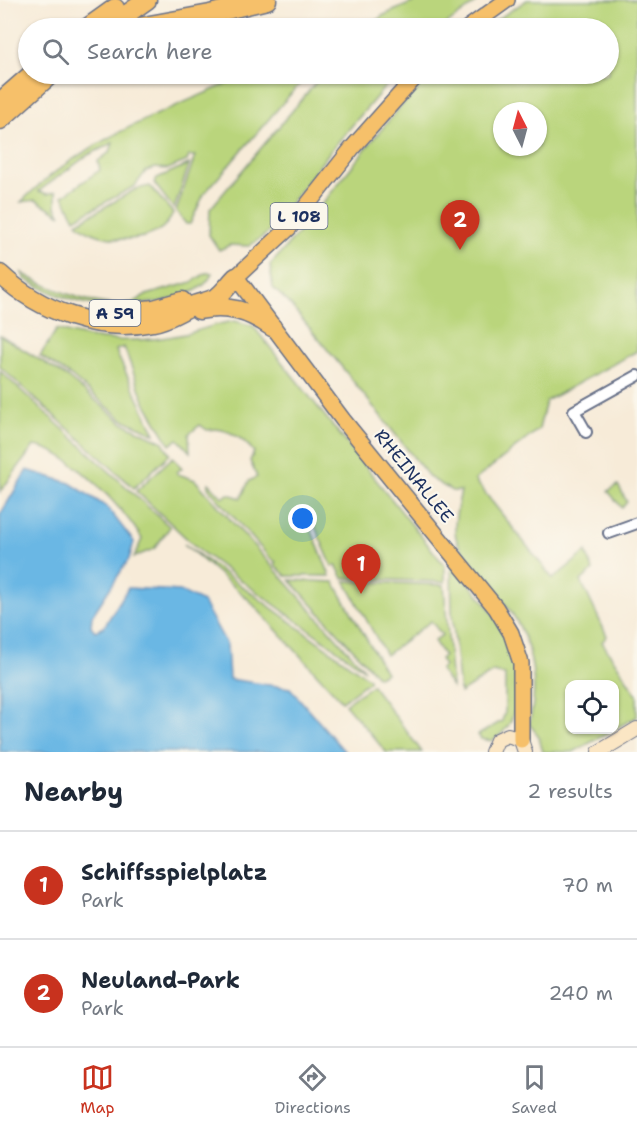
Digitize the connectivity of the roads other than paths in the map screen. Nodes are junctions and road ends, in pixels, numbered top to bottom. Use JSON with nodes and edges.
{"nodes":[{"id":1,"x":126,"y":0,"type":"edge"},
{"id":2,"x":147,"y":0,"type":"edge"},
{"id":3,"x":267,"y":0,"type":"edge"},
{"id":4,"x":507,"y":0,"type":"edge"},
{"id":5,"x":101,"y":18,"type":"edge"},
{"id":6,"x":121,"y":18,"type":"edge"},
{"id":7,"x":188,"y":18,"type":"edge"},
{"id":8,"x":482,"y":18,"type":"edge"},
{"id":9,"x":30,"y":84,"type":"edge"},
{"id":10,"x":36,"y":84,"type":"edge"},
{"id":11,"x":408,"y":84,"type":"edge"},
{"id":12,"x":0,"y":102,"type":"edge"},
{"id":13,"x":0,"y":120,"type":"edge"},
{"id":14,"x":0,"y":267,"type":"edge"},
{"id":15,"x":0,"y":277,"type":"edge"},
{"id":16,"x":236,"y":277,"type":"junction"},
{"id":17,"x":174,"y":315,"type":"junction"},
{"id":18,"x":272,"y":327,"type":"junction"},
{"id":19,"x":637,"y":376,"type":"edge"},
{"id":20,"x":586,"y":432,"type":"dead end"},
{"id":21,"x":637,"y":523,"type":"edge"},
{"id":22,"x":609,"y":533,"type":"dead end"},
{"id":23,"x":637,"y":729,"type":"edge"},
{"id":24,"x":518,"y":742,"type":"edge"},
{"id":25,"x":492,"y":752,"type":"edge"},
{"id":26,"x":599,"y":752,"type":"edge"}],
"edges":[{"from":1,"to":5,"type":"highway"},
{"from":2,"to":6,"type":"highway"},
{"from":3,"to":7,"type":"highway"},
{"from":4,"to":8,"type":"main road"},
{"from":9,"to":12,"type":"highway"},
{"from":10,"to":13,"type":"highway"},
{"from":11,"to":16,"type":"main road","number":"L 108"},
{"from":14,"to":16,"type":"highway","number":"A 59"},
{"from":15,"to":17,"type":"highway","number":"A 59"},
{"from":16,"to":17,"type":"highway"},
{"from":16,"to":18,"type":"main road","name":"RHEINALLEE"},
{"from":17,"to":18,"type":"highway"},
{"from":18,"to":24,"type":"main road","name":"RHEINALLEE"},
{"from":19,"to":20,"type":"street"},
{"from":21,"to":22,"type":"street"},
{"from":23,"to":26,"type":"main road"},
{"from":24,"to":25,"type":"main road","name":"RHEINALLEE"}]}
